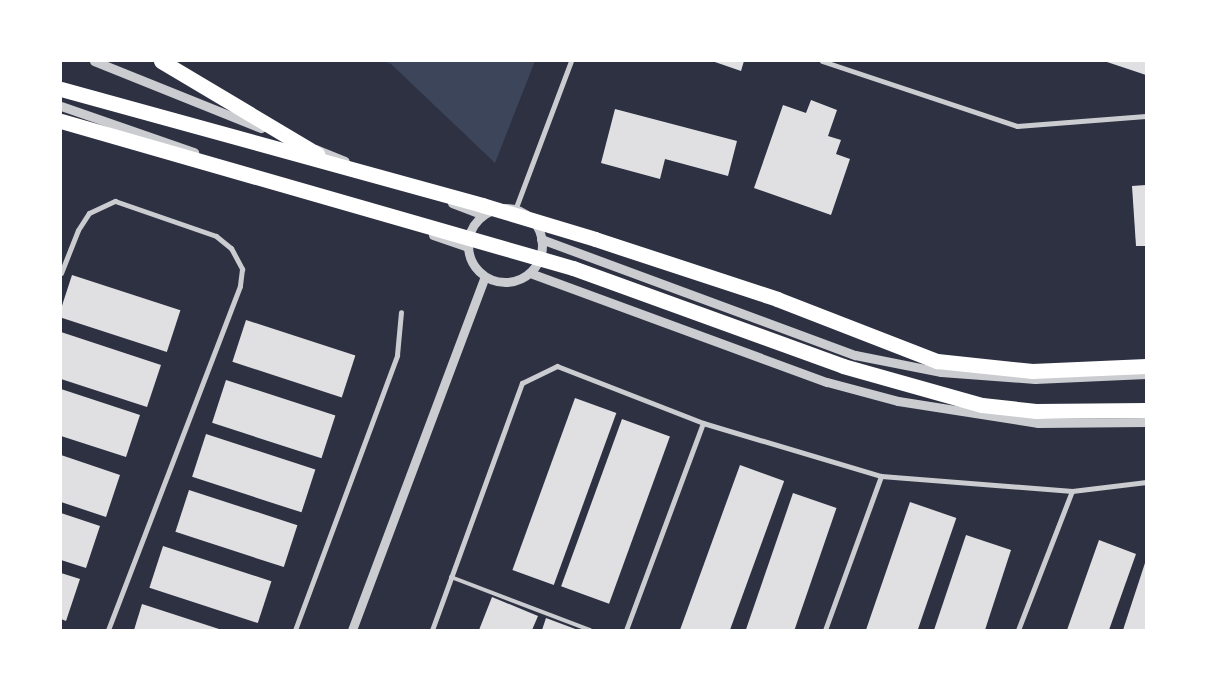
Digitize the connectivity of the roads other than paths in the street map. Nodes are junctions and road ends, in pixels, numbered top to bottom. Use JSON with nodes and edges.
{"nodes":[{"id":1,"x":94,"y":61,"type":"edge"},
{"id":2,"x":161,"y":61,"type":"edge"},
{"id":3,"x":571,"y":61,"type":"edge"},
{"id":4,"x":822,"y":61,"type":"edge"},
{"id":5,"x":61,"y":89,"type":"edge"},
{"id":6,"x":61,"y":106,"type":"edge"},
{"id":7,"x":1146,"y":116,"type":"edge"},
{"id":8,"x":61,"y":121,"type":"edge"},
{"id":9,"x":331,"y":162,"type":"junction"},
{"id":10,"x":515,"y":210,"type":"junction"},
{"id":11,"x":483,"y":216,"type":"junction"},
{"id":12,"x":541,"y":239,"type":"junction"},
{"id":13,"x":468,"y":247,"type":"junction"},
{"id":14,"x":530,"y":272,"type":"junction"},
{"id":15,"x":61,"y":273,"type":"edge"},
{"id":16,"x":485,"y":277,"type":"junction"},
{"id":17,"x":401,"y":312,"type":"dead end"},
{"id":18,"x":1146,"y":366,"type":"edge"},
{"id":19,"x":1146,"y":374,"type":"edge"},
{"id":20,"x":1146,"y":410,"type":"edge"},
{"id":21,"x":1146,"y":422,"type":"edge"},
{"id":22,"x":703,"y":423,"type":"junction"},
{"id":23,"x":881,"y":476,"type":"junction"},
{"id":24,"x":1146,"y":482,"type":"edge"},
{"id":25,"x":1072,"y":491,"type":"junction"},
{"id":26,"x":452,"y":576,"type":"junction"},
{"id":27,"x":108,"y":630,"type":"edge"},
{"id":28,"x":295,"y":630,"type":"edge"},
{"id":29,"x":352,"y":630,"type":"edge"},
{"id":30,"x":432,"y":630,"type":"edge"},
{"id":31,"x":590,"y":630,"type":"edge"},
{"id":32,"x":626,"y":630,"type":"edge"},
{"id":33,"x":825,"y":630,"type":"edge"},
{"id":34,"x":1018,"y":630,"type":"edge"}],
"edges":[{"from":1,"to":11,"type":"street"},
{"from":2,"to":9,"type":"highway"},
{"from":3,"to":10,"type":"street"},
{"from":4,"to":7,"type":"street"},
{"from":5,"to":9,"type":"highway"},
{"from":6,"to":13,"type":"street"},
{"from":8,"to":20,"type":"highway"},
{"from":9,"to":18,"type":"highway"},
{"from":10,"to":11,"type":"street"},
{"from":10,"to":12,"type":"street"},
{"from":11,"to":13,"type":"street"},
{"from":12,"to":14,"type":"street"},
{"from":12,"to":19,"type":"street"},
{"from":13,"to":16,"type":"street"},
{"from":14,"to":16,"type":"street"},
{"from":14,"to":21,"type":"street"},
{"from":15,"to":27,"type":"street"},
{"from":16,"to":29,"type":"street"},
{"from":17,"to":28,"type":"street"},
{"from":22,"to":23,"type":"street"},
{"from":22,"to":26,"type":"street"},
{"from":22,"to":32,"type":"street"},
{"from":23,"to":25,"type":"street"},
{"from":23,"to":33,"type":"street"},
{"from":24,"to":25,"type":"street"},
{"from":25,"to":34,"type":"street"},
{"from":26,"to":30,"type":"street"},
{"from":26,"to":31,"type":"lane"}]}
